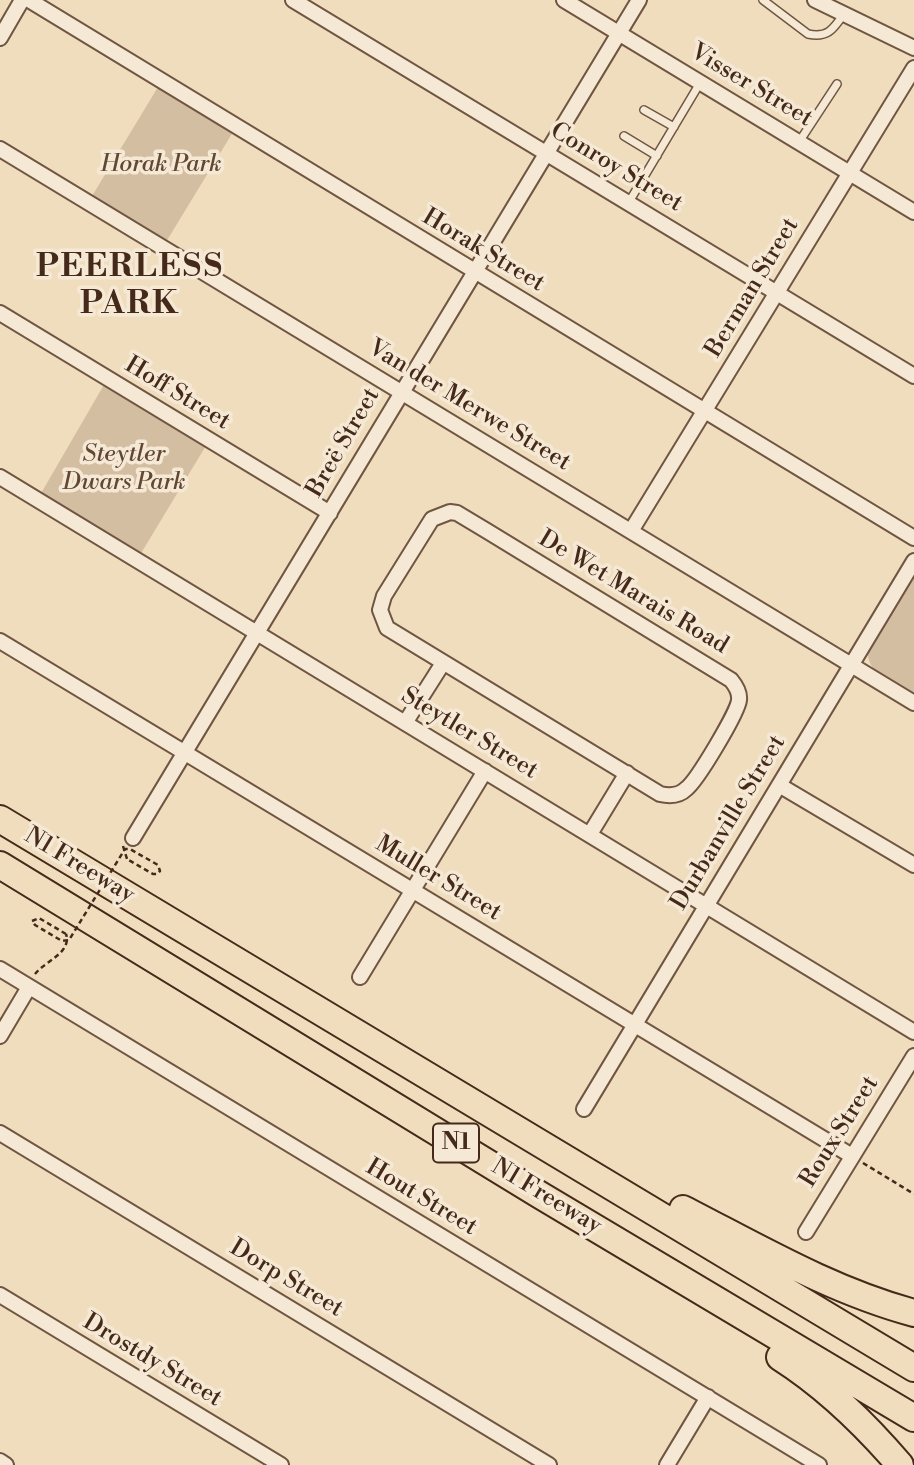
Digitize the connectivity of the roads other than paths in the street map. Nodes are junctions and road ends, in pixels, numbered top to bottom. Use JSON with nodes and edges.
{"nodes":[{"id":1,"x":22,"y":0,"type":"edge"},
{"id":2,"x":29,"y":0,"type":"edge"},
{"id":3,"x":293,"y":0,"type":"edge"},
{"id":4,"x":564,"y":0,"type":"edge"},
{"id":5,"x":639,"y":0,"type":"edge"},
{"id":6,"x":763,"y":0,"type":"edge"},
{"id":7,"x":816,"y":0,"type":"edge"},
{"id":8,"x":844,"y":14,"type":"junction"},
{"id":9,"x":620,"y":34,"type":"junction"},
{"id":10,"x":0,"y":38,"type":"edge"},
{"id":11,"x":914,"y":48,"type":"edge"},
{"id":12,"x":914,"y":68,"type":"edge"},
{"id":13,"x":701,"y":82,"type":"junction"},
{"id":14,"x":837,"y":84,"type":"dead end"},
{"id":15,"x":644,"y":110,"type":"dead end"},
{"id":16,"x":674,"y":127,"type":"junction"},
{"id":17,"x":624,"y":136,"type":"dead end"},
{"id":18,"x":799,"y":142,"type":"junction"},
{"id":19,"x":0,"y":149,"type":"edge"},
{"id":20,"x":547,"y":153,"type":"junction"},
{"id":21,"x":657,"y":156,"type":"junction"},
{"id":22,"x":849,"y":172,"type":"junction"},
{"id":23,"x":629,"y":202,"type":"junction"},
{"id":24,"x":914,"y":212,"type":"edge"},
{"id":25,"x":474,"y":272,"type":"junction"},
{"id":26,"x":777,"y":293,"type":"junction"},
{"id":27,"x":0,"y":313,"type":"edge"},
{"id":28,"x":914,"y":376,"type":"edge"},
{"id":29,"x":401,"y":391,"type":"junction"},
{"id":30,"x":705,"y":412,"type":"junction"},
{"id":31,"x":0,"y":477,"type":"edge"},
{"id":32,"x":330,"y":513,"type":"junction"},
{"id":33,"x":631,"y":531,"type":"junction"},
{"id":34,"x":914,"y":538,"type":"edge"},
{"id":35,"x":914,"y":561,"type":"edge"},
{"id":36,"x":257,"y":633,"type":"junction"},
{"id":37,"x":0,"y":641,"type":"edge"},
{"id":38,"x":443,"y":663,"type":"junction"},
{"id":39,"x":849,"y":666,"type":"junction"},
{"id":40,"x":914,"y":703,"type":"edge"},
{"id":41,"x":405,"y":723,"type":"junction"},
{"id":42,"x":184,"y":752,"type":"junction"},
{"id":43,"x":485,"y":771,"type":"junction"},
{"id":44,"x":627,"y":773,"type":"junction"},
{"id":45,"x":779,"y":785,"type":"junction"},
{"id":46,"x":0,"y":819,"type":"edge"},
{"id":47,"x":590,"y":834,"type":"junction"},
{"id":48,"x":133,"y":838,"type":"dead end"},
{"id":49,"x":0,"y":865,"type":"edge"},
{"id":50,"x":914,"y":865,"type":"edge"},
{"id":51,"x":414,"y":890,"type":"junction"},
{"id":52,"x":705,"y":905,"type":"junction"},
{"id":53,"x":0,"y":969,"type":"edge"},
{"id":54,"x":360,"y":977,"type":"dead end"},
{"id":55,"x":29,"y":987,"type":"junction"},
{"id":56,"x":635,"y":1025,"type":"junction"},
{"id":57,"x":914,"y":1032,"type":"edge"},
{"id":58,"x":0,"y":1036,"type":"edge"},
{"id":59,"x":914,"y":1056,"type":"edge"},
{"id":60,"x":584,"y":1109,"type":"dead end"},
{"id":61,"x":0,"y":1133,"type":"edge"},
{"id":62,"x":537,"y":1139,"type":"junction"},
{"id":63,"x":852,"y":1156,"type":"junction"},
{"id":64,"x":540,"y":1195,"type":"junction"},
{"id":65,"x":806,"y":1232,"type":"dead end"},
{"id":66,"x":0,"y":1295,"type":"edge"},
{"id":67,"x":914,"y":1313,"type":"edge"},
{"id":68,"x":914,"y":1368,"type":"edge"},
{"id":69,"x":708,"y":1397,"type":"junction"},
{"id":70,"x":914,"y":1418,"type":"edge"},
{"id":71,"x":0,"y":1461,"type":"edge"},
{"id":72,"x":6,"y":1465,"type":"edge"},
{"id":73,"x":281,"y":1465,"type":"edge"},
{"id":74,"x":549,"y":1465,"type":"edge"},
{"id":75,"x":667,"y":1465,"type":"edge"},
{"id":76,"x":819,"y":1465,"type":"edge"},
{"id":77,"x":900,"y":1465,"type":"edge"}],
"edges":[{"from":1,"to":10,"type":"street"},
{"from":2,"to":25,"type":"street","name":"Horak Street"},
{"from":3,"to":20,"type":"street","name":"Conroy Street"},
{"from":4,"to":9,"type":"street","name":"Visser Street"},
{"from":5,"to":9,"type":"street","name":"Breë Street"},
{"from":6,"to":8,"type":"lane"},
{"from":7,"to":8,"type":"street"},
{"from":8,"to":11,"type":"street"},
{"from":9,"to":13,"type":"street","name":"Visser Street"},
{"from":9,"to":20,"type":"street","name":"Breë Street"},
{"from":12,"to":22,"type":"street","name":"Berman Street"},
{"from":13,"to":16,"type":"lane"},
{"from":13,"to":18,"type":"street","name":"Visser Street"},
{"from":14,"to":18,"type":"lane"},
{"from":15,"to":16,"type":"lane"},
{"from":16,"to":21,"type":"lane"},
{"from":17,"to":21,"type":"lane"},
{"from":18,"to":22,"type":"street","name":"Visser Street"},
{"from":19,"to":29,"type":"street","name":"Van der Merwe Street"},
{"from":20,"to":23,"type":"street","name":"Conroy Street"},
{"from":20,"to":25,"type":"street","name":"Breë Street"},
{"from":21,"to":23,"type":"lane"},
{"from":22,"to":24,"type":"street","name":"Visser Street"},
{"from":22,"to":26,"type":"street","name":"Berman Street"},
{"from":23,"to":26,"type":"street","name":"Conroy Street"},
{"from":25,"to":29,"type":"street","name":"Breë Street"},
{"from":25,"to":30,"type":"street","name":"Horak Street"},
{"from":26,"to":28,"type":"street","name":"Conroy Street"},
{"from":26,"to":30,"type":"street","name":"Berman Street"},
{"from":27,"to":32,"type":"street","name":"Hoff Street"},
{"from":29,"to":32,"type":"street","name":"Breë Street"},
{"from":29,"to":33,"type":"street","name":"Van der Merwe Street"},
{"from":30,"to":33,"type":"street","name":"Berman Street"},
{"from":30,"to":34,"type":"street","name":"Horak Street"},
{"from":31,"to":36,"type":"street","name":"Steytler Street"},
{"from":32,"to":36,"type":"street","name":"Breë Street"},
{"from":33,"to":39,"type":"street","name":"Van der Merwe Street"},
{"from":35,"to":39,"type":"street","name":"Durbanville Street"},
{"from":36,"to":41,"type":"street","name":"Steytler Street"},
{"from":36,"to":42,"type":"street","name":"Breë Street"},
{"from":37,"to":42,"type":"street","name":"Muller Street"},
{"from":38,"to":41,"type":"street"},
{"from":38,"to":44,"type":"street","name":"De Wet Marais Road"},
{"from":38,"to":44,"type":"street","name":"De Wet Marais Road"},
{"from":39,"to":40,"type":"street","name":"Van der Merwe Street"},
{"from":39,"to":45,"type":"street","name":"Durbanville Street"},
{"from":41,"to":43,"type":"street","name":"Steytler Street"},
{"from":42,"to":48,"type":"street","name":"Breë Street"},
{"from":42,"to":51,"type":"street","name":"Muller Street"},
{"from":43,"to":47,"type":"street","name":"Steytler Street"},
{"from":43,"to":51,"type":"street"},
{"from":44,"to":47,"type":"street"},
{"from":45,"to":50,"type":"street"},
{"from":45,"to":52,"type":"street","name":"Durbanville Street"},
{"from":46,"to":62,"type":"highway","name":"N1 Freeway","number":"N1"},
{"from":47,"to":52,"type":"street","name":"Steytler Street"},
{"from":49,"to":64,"type":"highway","name":"N1 Freeway","number":"N1"},
{"from":51,"to":54,"type":"street"},
{"from":51,"to":56,"type":"street","name":"Muller Street"},
{"from":52,"to":56,"type":"street","name":"Durbanville Street"},
{"from":52,"to":57,"type":"street","name":"Steytler Street"},
{"from":53,"to":55,"type":"street","name":"Hout Street"},
{"from":55,"to":58,"type":"street"},
{"from":55,"to":69,"type":"street","name":"Hout Street"},
{"from":56,"to":60,"type":"street","name":"Durbanville Street"},
{"from":56,"to":63,"type":"street","name":"Muller Street"},
{"from":59,"to":63,"type":"street","name":"Roux Street"},
{"from":61,"to":74,"type":"street","name":"Dorp Street"},
{"from":62,"to":67,"type":"highway"},
{"from":62,"to":68,"type":"highway","name":"N1 Freeway","number":"N1"},
{"from":63,"to":65,"type":"street","name":"Roux Street"},
{"from":64,"to":70,"type":"highway","name":"N1 Freeway","number":"N1"},
{"from":64,"to":77,"type":"highway"},
{"from":66,"to":73,"type":"street","name":"Drostdy Street"},
{"from":69,"to":75,"type":"street"},
{"from":69,"to":76,"type":"street","name":"Hout Street"},
{"from":71,"to":72,"type":"street"}]}
